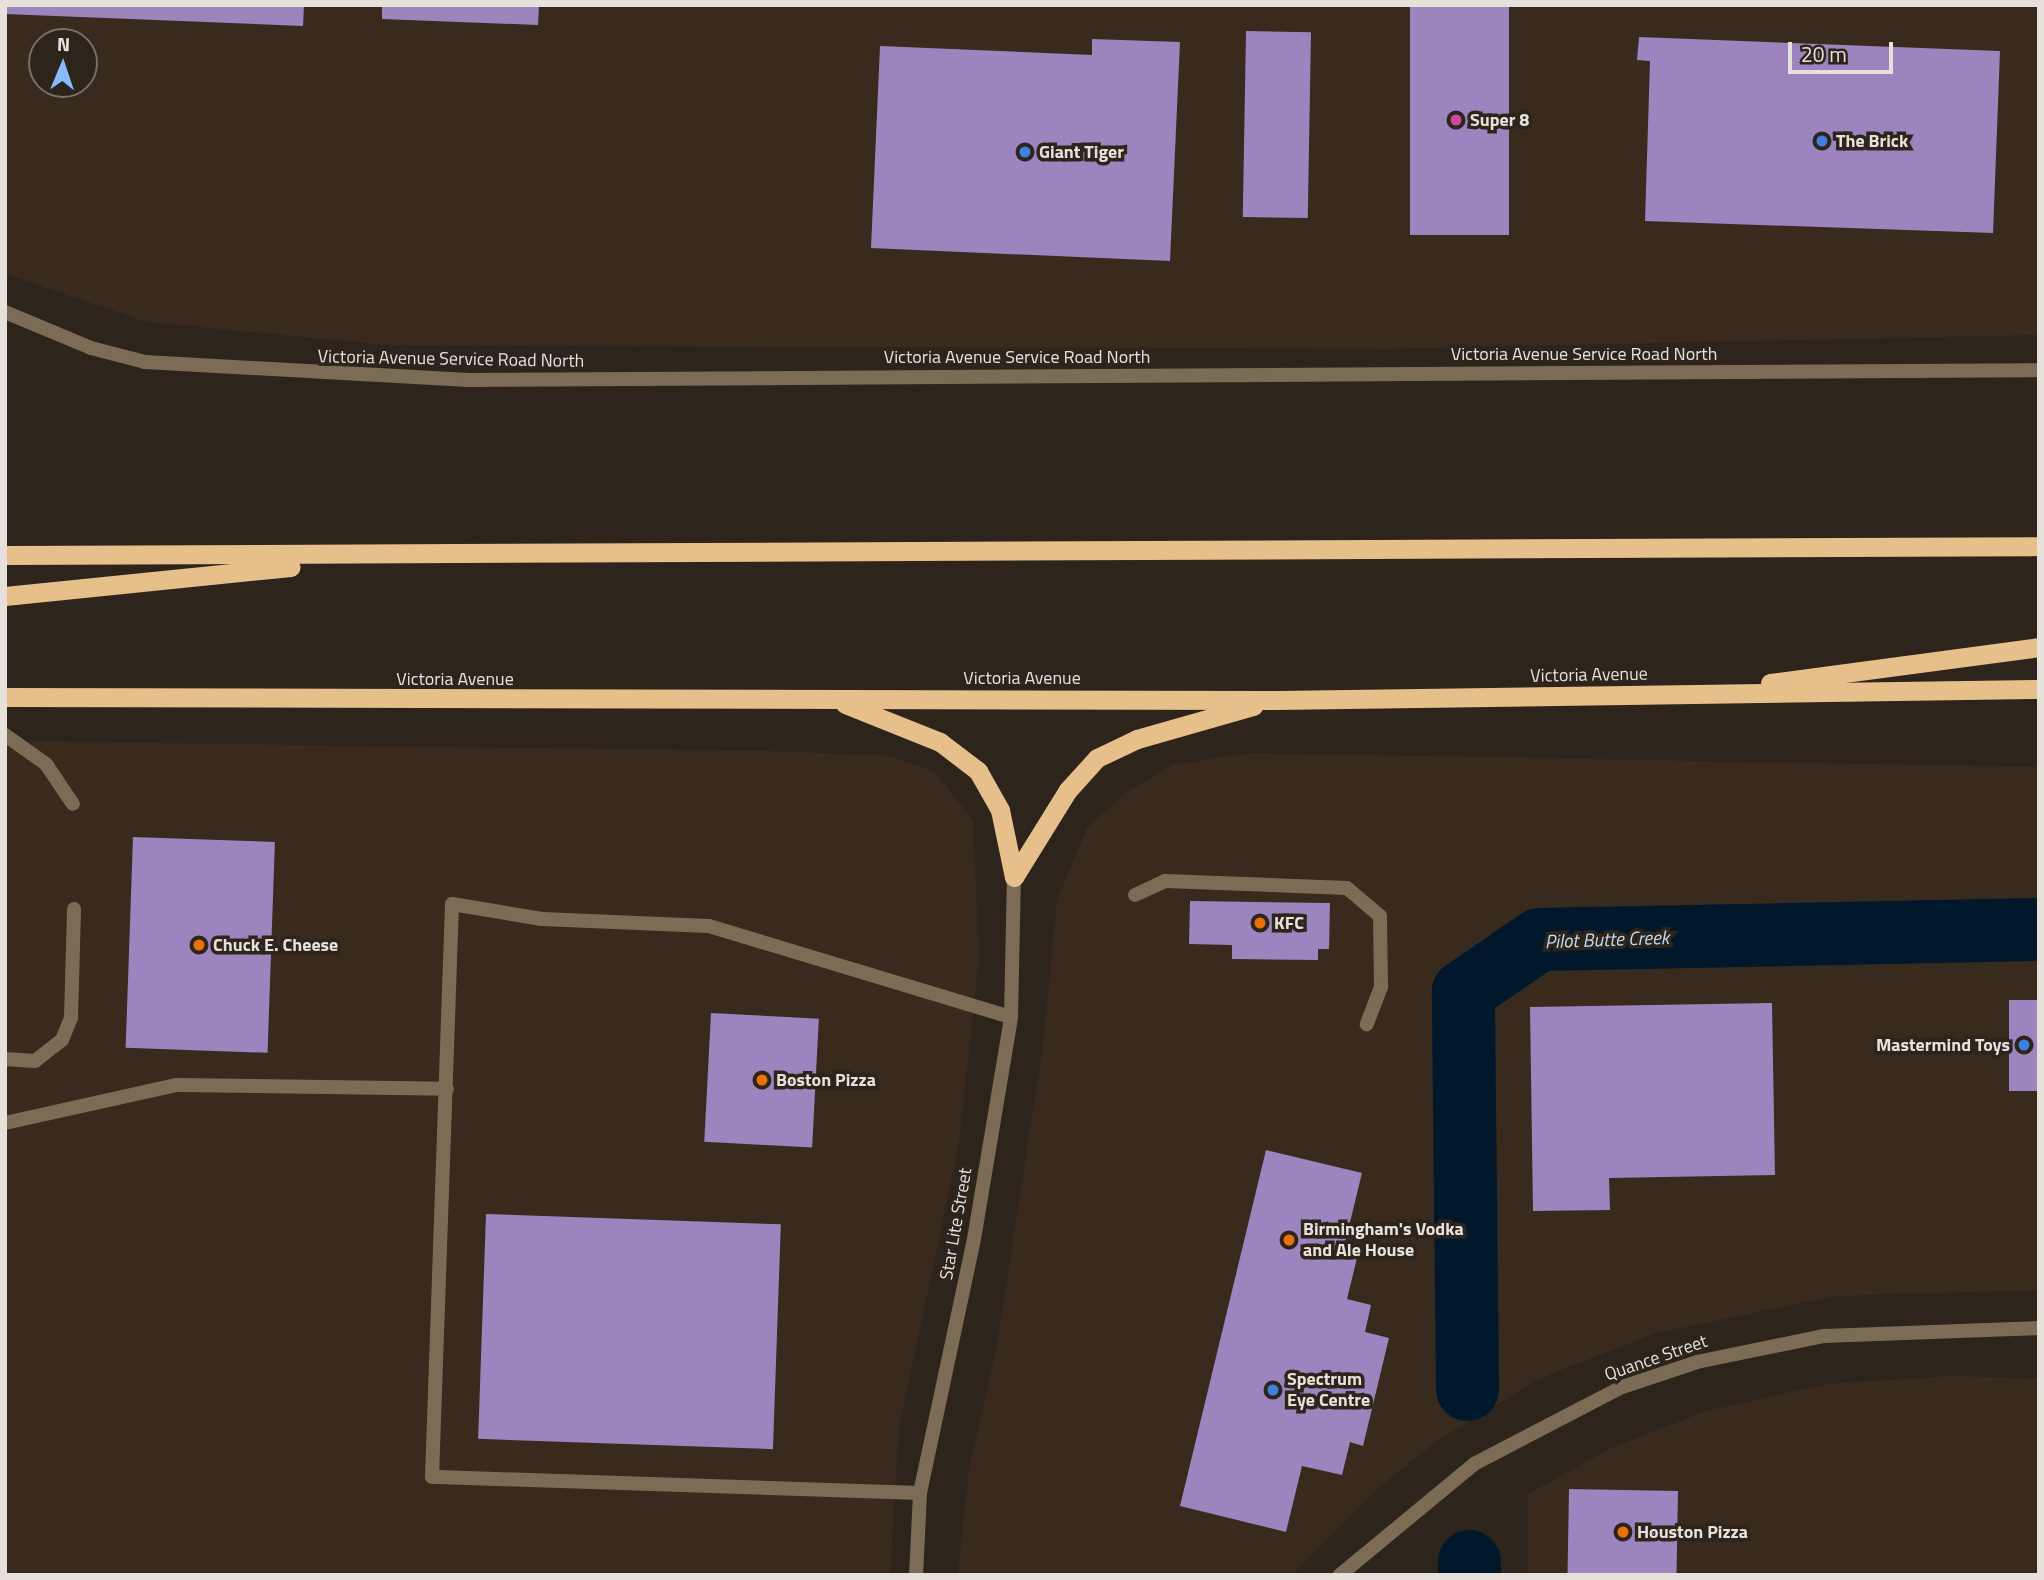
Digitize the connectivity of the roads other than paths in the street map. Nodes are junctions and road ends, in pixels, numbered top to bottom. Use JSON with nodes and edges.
{"nodes":[{"id":1,"x":5,"y":313,"type":"edge"},
{"id":2,"x":2039,"y":370,"type":"edge"},
{"id":3,"x":2039,"y":546,"type":"edge"},
{"id":4,"x":5,"y":555,"type":"edge"},
{"id":5,"x":389,"y":557,"type":"junction"},
{"id":6,"x":5,"y":596,"type":"edge"},
{"id":7,"x":2039,"y":647,"type":"edge"},
{"id":8,"x":2039,"y":689,"type":"edge"},
{"id":9,"x":1682,"y":694,"type":"junction"},
{"id":10,"x":5,"y":697,"type":"edge"},
{"id":11,"x":834,"y":699,"type":"junction"},
{"id":12,"x":1276,"y":700,"type":"junction"},
{"id":13,"x":5,"y":735,"type":"edge"},
{"id":14,"x":73,"y":804,"type":"dead end"},
{"id":15,"x":1014,"y":877,"type":"junction"},
{"id":16,"x":1135,"y":895,"type":"dead end"},
{"id":17,"x":74,"y":909,"type":"dead end"},
{"id":18,"x":1011,"y":1017,"type":"junction"},
{"id":19,"x":1367,"y":1024,"type":"dead end"},
{"id":20,"x":5,"y":1059,"type":"edge"},
{"id":21,"x":447,"y":1089,"type":"junction"},
{"id":22,"x":5,"y":1123,"type":"edge"},
{"id":23,"x":2039,"y":1328,"type":"edge"},
{"id":24,"x":920,"y":1493,"type":"junction"},
{"id":25,"x":916,"y":1575,"type":"edge"},
{"id":26,"x":1340,"y":1575,"type":"edge"}],
"edges":[{"from":1,"to":2,"type":"street","name":"Victoria Avenue Service Road North"},
{"from":3,"to":5,"type":"highway"},
{"from":4,"to":5,"type":"highway"},
{"from":5,"to":6,"type":"highway"},
{"from":7,"to":9,"type":"highway"},
{"from":8,"to":9,"type":"highway","name":"Victoria Avenue"},
{"from":9,"to":12,"type":"highway","name":"Victoria Avenue"},
{"from":10,"to":11,"type":"highway","name":"Victoria Avenue"},
{"from":11,"to":12,"type":"highway","name":"Victoria Avenue"},
{"from":11,"to":15,"type":"highway"},
{"from":12,"to":15,"type":"highway"},
{"from":13,"to":14,"type":"street"},
{"from":15,"to":18,"type":"street","name":"Star Lite Street"},
{"from":16,"to":19,"type":"street"},
{"from":17,"to":20,"type":"street"},
{"from":18,"to":21,"type":"street"},
{"from":18,"to":24,"type":"street","name":"Star Lite Street"},
{"from":21,"to":22,"type":"street"},
{"from":21,"to":24,"type":"street"},
{"from":23,"to":26,"type":"street","name":"Quance Street"},
{"from":24,"to":25,"type":"street","name":"Star Lite Street"}]}
